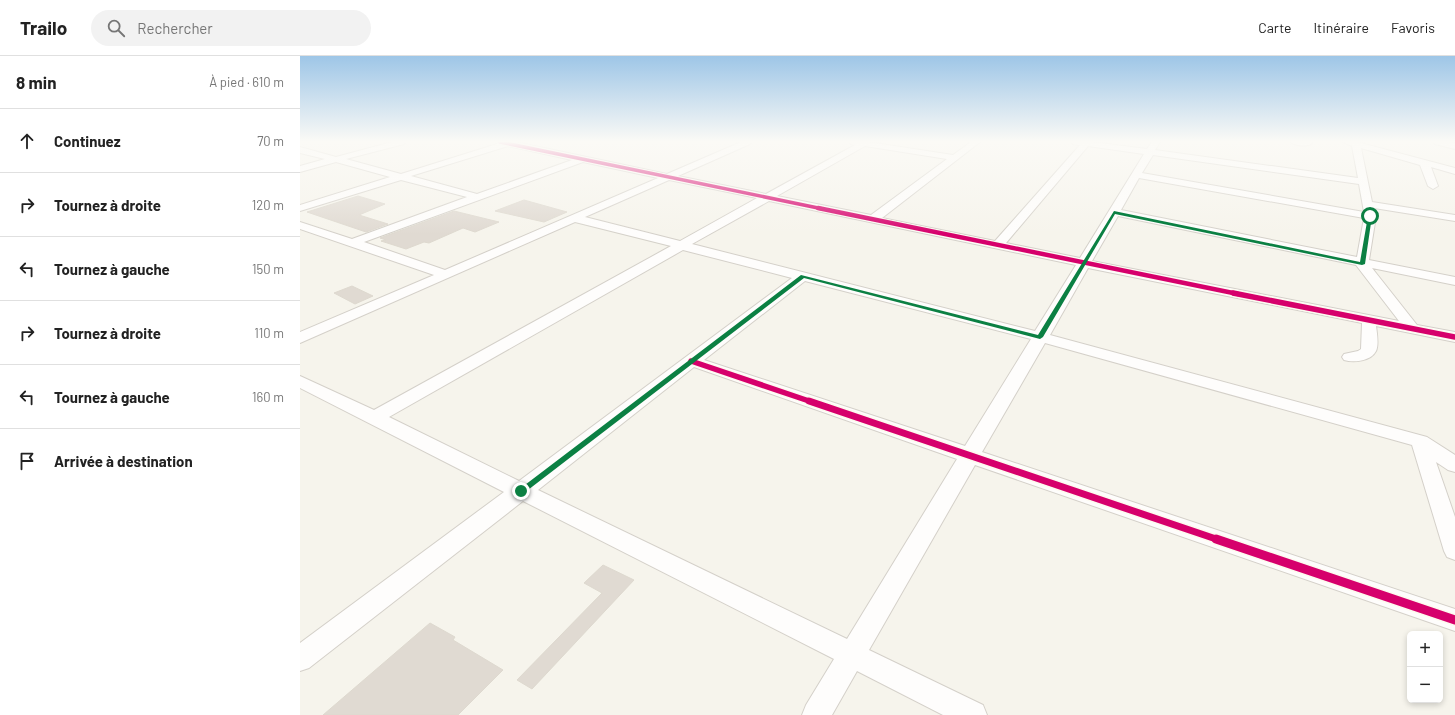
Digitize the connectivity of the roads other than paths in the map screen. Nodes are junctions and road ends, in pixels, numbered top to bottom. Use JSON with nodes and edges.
{"nodes":[{"id":1,"x":388,"y":173,"type":"edge"},
{"id":2,"x":411,"y":173,"type":"edge"},
{"id":3,"x":544,"y":173,"type":"edge"},
{"id":4,"x":652,"y":173,"type":"edge"},
{"id":5,"x":675,"y":173,"type":"edge"},
{"id":6,"x":808,"y":173,"type":"edge"},
{"id":7,"x":935,"y":173,"type":"edge"},
{"id":8,"x":1056,"y":173,"type":"edge"},
{"id":9,"x":1308,"y":173,"type":"edge"},
{"id":10,"x":1361,"y":173,"type":"edge"},
{"id":11,"x":1428,"y":173,"type":"edge"},
{"id":12,"x":1136,"y":175,"type":"joint"},
{"id":13,"x":401,"y":176,"type":"junction"},
{"id":14,"x":668,"y":176,"type":"junction"},
{"id":15,"x":1364,"y":182,"type":"junction"},
{"id":16,"x":1433,"y":186,"type":"dead end"},
{"id":17,"x":478,"y":197,"type":"junction"},
{"id":18,"x":767,"y":197,"type":"junction"},
{"id":19,"x":300,"y":208,"type":"edge"},
{"id":20,"x":1369,"y":210,"type":"junction"},
{"id":21,"x":1114,"y":212,"type":"junction"},
{"id":22,"x":574,"y":218,"type":"junction"},
{"id":23,"x":1455,"y":218,"type":"edge"},
{"id":24,"x":873,"y":219,"type":"junction"},
{"id":25,"x":300,"y":226,"type":"edge"},
{"id":26,"x":351,"y":243,"type":"junction"},
{"id":27,"x":998,"y":245,"type":"junction"},
{"id":28,"x":681,"y":246,"type":"junction"},
{"id":29,"x":1084,"y":263,"type":"junction"},
{"id":30,"x":1362,"y":264,"type":"junction"},
{"id":31,"x":446,"y":274,"type":"junction"},
{"id":32,"x":803,"y":276,"type":"junction"},
{"id":33,"x":1455,"y":281,"type":"edge"},
{"id":34,"x":1369,"y":319,"type":"junction"},
{"id":35,"x":1410,"y":326,"type":"junction"},
{"id":36,"x":1040,"y":337,"type":"junction"},
{"id":37,"x":1455,"y":337,"type":"edge"},
{"id":38,"x":300,"y":338,"type":"edge"},
{"id":39,"x":1350,"y":356,"type":"dead end"},
{"id":40,"x":691,"y":361,"type":"junction"},
{"id":41,"x":300,"y":381,"type":"edge"},
{"id":42,"x":374,"y":418,"type":"junction"},
{"id":43,"x":1420,"y":441,"type":"junction"},
{"id":44,"x":970,"y":456,"type":"junction"},
{"id":45,"x":1455,"y":466,"type":"edge"},
{"id":46,"x":521,"y":491,"type":"junction"},
{"id":47,"x":1455,"y":551,"type":"edge"},
{"id":48,"x":1455,"y":620,"type":"edge"},
{"id":49,"x":852,"y":655,"type":"junction"},
{"id":50,"x":300,"y":659,"type":"edge"},
{"id":51,"x":816,"y":715,"type":"edge"},
{"id":52,"x":973,"y":715,"type":"edge"}],
"edges":[{"from":1,"to":13,"type":"street"},
{"from":2,"to":13,"type":"street"},
{"from":3,"to":17,"type":"street"},
{"from":4,"to":14,"type":"street"},
{"from":5,"to":14,"type":"street"},
{"from":6,"to":18,"type":"street"},
{"from":7,"to":24,"type":"street"},
{"from":8,"to":27,"type":"street"},
{"from":9,"to":15,"type":"street"},
{"from":10,"to":15,"type":"street"},
{"from":11,"to":16,"type":"street"},
{"from":12,"to":20,"type":"street"},
{"from":12,"to":21,"type":"street"},
{"from":13,"to":17,"type":"street"},
{"from":13,"to":19,"type":"street"},
{"from":14,"to":18,"type":"street"},
{"from":14,"to":22,"type":"street"},
{"from":15,"to":20,"type":"street"},
{"from":17,"to":26,"type":"street"},
{"from":18,"to":24,"type":"street"},
{"from":18,"to":28,"type":"street"},
{"from":20,"to":23,"type":"street"},
{"from":20,"to":30,"type":"street"},
{"from":21,"to":29,"type":"street"},
{"from":21,"to":30,"type":"street"},
{"from":22,"to":28,"type":"street"},
{"from":22,"to":31,"type":"street"},
{"from":24,"to":27,"type":"street"},
{"from":25,"to":26,"type":"street"},
{"from":26,"to":31,"type":"street"},
{"from":27,"to":29,"type":"street"},
{"from":28,"to":32,"type":"street"},
{"from":28,"to":42,"type":"street"},
{"from":29,"to":34,"type":"street"},
{"from":29,"to":36,"type":"street"},
{"from":30,"to":33,"type":"street"},
{"from":30,"to":35,"type":"street"},
{"from":31,"to":38,"type":"street"},
{"from":32,"to":36,"type":"street"},
{"from":32,"to":40,"type":"street"},
{"from":34,"to":35,"type":"street"},
{"from":34,"to":39,"type":"street"},
{"from":35,"to":37,"type":"street"},
{"from":36,"to":43,"type":"street"},
{"from":36,"to":44,"type":"street"},
{"from":40,"to":44,"type":"street"},
{"from":40,"to":46,"type":"street"},
{"from":41,"to":42,"type":"street"},
{"from":42,"to":46,"type":"street"},
{"from":43,"to":45,"type":"street"},
{"from":43,"to":47,"type":"street"},
{"from":44,"to":48,"type":"street"},
{"from":44,"to":49,"type":"street"},
{"from":46,"to":49,"type":"street"},
{"from":46,"to":50,"type":"street"},
{"from":49,"to":51,"type":"street"},
{"from":49,"to":52,"type":"street"}]}
